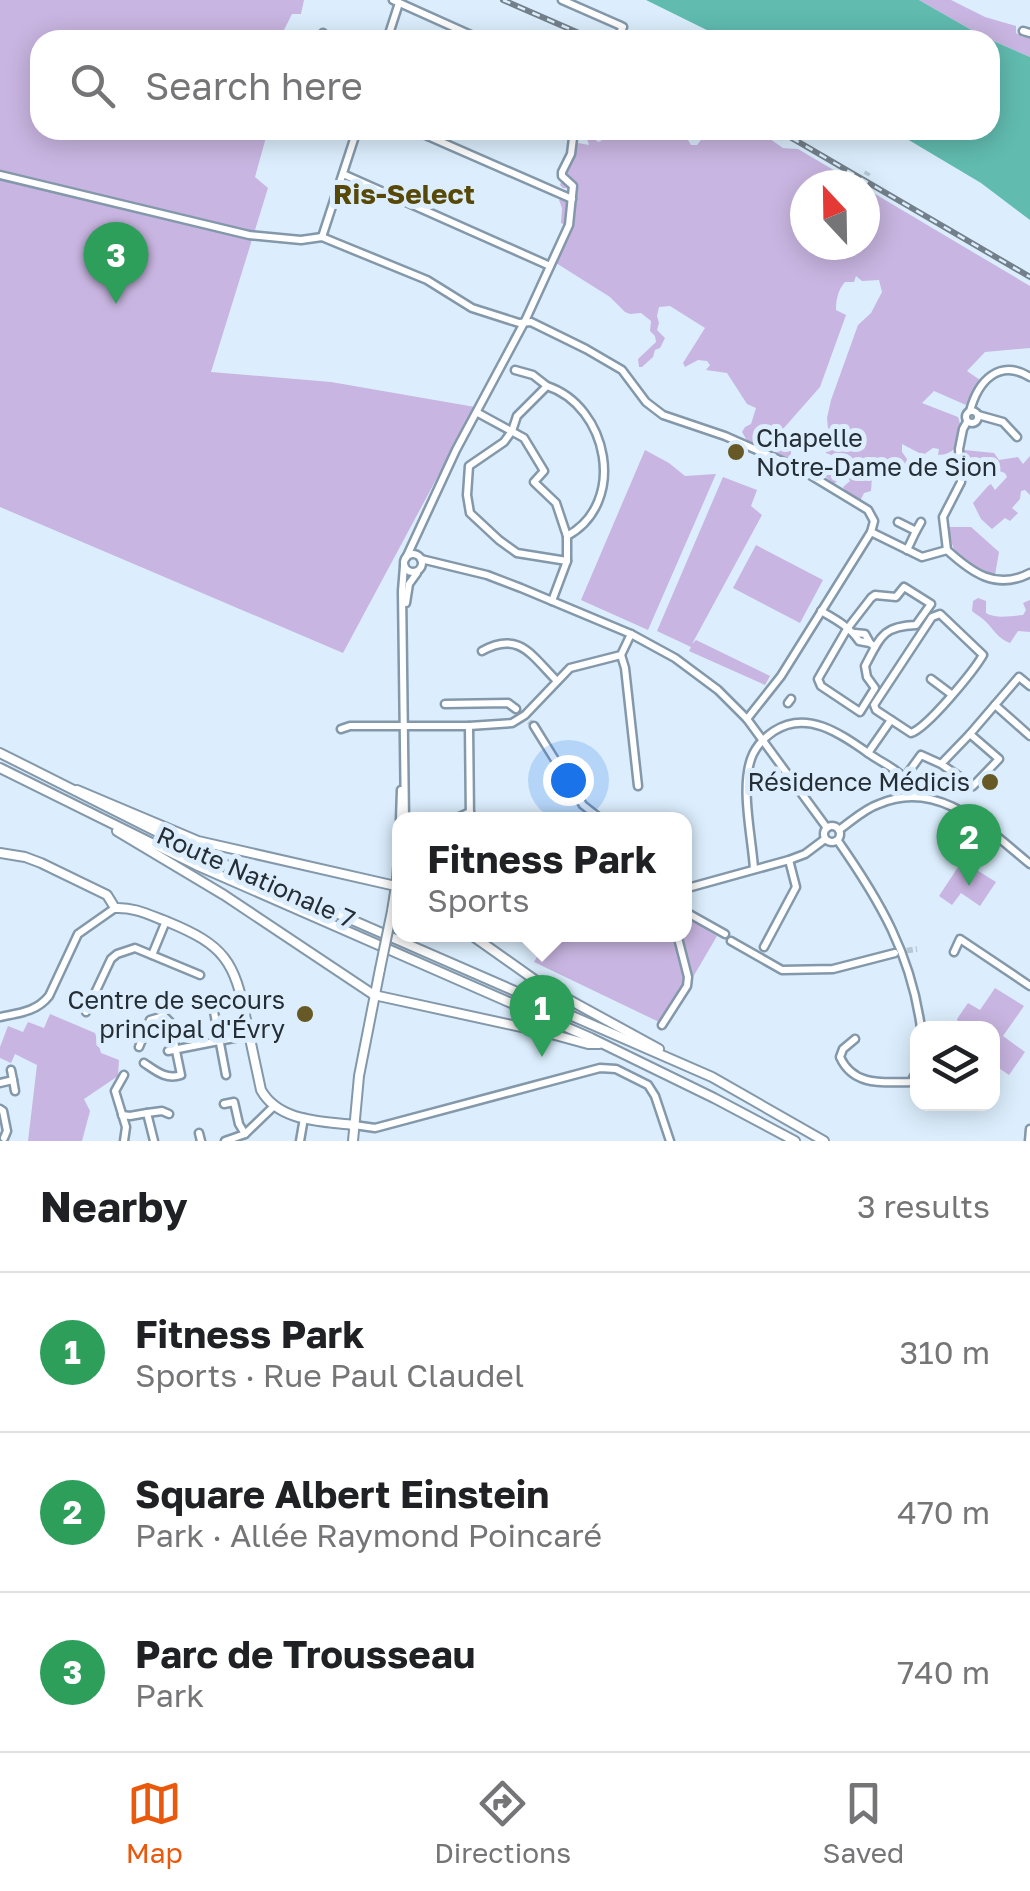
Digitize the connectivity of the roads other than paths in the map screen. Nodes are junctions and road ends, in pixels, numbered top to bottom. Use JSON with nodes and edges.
{"nodes":[{"id":1,"x":562,"y":0,"type":"edge"},
{"id":2,"x":396,"y":1,"type":"edge"},
{"id":3,"x":389,"y":30,"type":"edge"},
{"id":4,"x":460,"y":30,"type":"edge"},
{"id":5,"x":621,"y":30,"type":"edge"},
{"id":6,"x":354,"y":140,"type":"edge"},
{"id":7,"x":437,"y":140,"type":"edge"},
{"id":8,"x":573,"y":140,"type":"edge"},
{"id":9,"x":343,"y":174,"type":"junction"},
{"id":10,"x":0,"y":175,"type":"edge"},
{"id":11,"x":572,"y":199,"type":"junction"},
{"id":12,"x":322,"y":237,"type":"junction"},
{"id":13,"x":550,"y":266,"type":"junction"},
{"id":14,"x":525,"y":321,"type":"junction"},
{"id":15,"x":515,"y":370,"type":"dead end"},
{"id":16,"x":1030,"y":378,"type":"edge"},
{"id":17,"x":547,"y":386,"type":"junction"},
{"id":18,"x":478,"y":413,"type":"junction"},
{"id":19,"x":974,"y":413,"type":"junction"},
{"id":20,"x":512,"y":431,"type":"junction"},
{"id":21,"x":1017,"y":437,"type":"dead end"},
{"id":22,"x":898,"y":522,"type":"dead end"},
{"id":23,"x":921,"y":522,"type":"dead end"},
{"id":24,"x":916,"y":531,"type":"junction"},
{"id":25,"x":871,"y":532,"type":"junction"},
{"id":26,"x":567,"y":536,"type":"junction"},
{"id":27,"x":416,"y":538,"type":"junction"},
{"id":28,"x":908,"y":550,"type":"junction"},
{"id":29,"x":946,"y":550,"type":"junction"},
{"id":30,"x":420,"y":558,"type":"junction"},
{"id":31,"x":566,"y":561,"type":"junction"},
{"id":32,"x":405,"y":562,"type":"junction"},
{"id":33,"x":438,"y":565,"type":"junction"},
{"id":34,"x":420,"y":570,"type":"junction"},
{"id":35,"x":1030,"y":573,"type":"edge"},
{"id":36,"x":552,"y":601,"type":"junction"},
{"id":37,"x":820,"y":613,"type":"junction"},
{"id":38,"x":404,"y":619,"type":"junction"},
{"id":39,"x":851,"y":631,"type":"junction"},
{"id":40,"x":631,"y":634,"type":"junction"},
{"id":41,"x":873,"y":645,"type":"junction"},
{"id":42,"x":482,"y":651,"type":"dead end"},
{"id":43,"x":620,"y":655,"type":"junction"},
{"id":44,"x":931,"y":679,"type":"dead end"},
{"id":45,"x":557,"y":681,"type":"junction"},
{"id":46,"x":1030,"y":686,"type":"edge"},
{"id":47,"x":951,"y":694,"type":"junction"},
{"id":48,"x":445,"y":704,"type":"dead end"},
{"id":49,"x":995,"y":705,"type":"junction"},
{"id":50,"x":516,"y":709,"type":"tunnel mouth"},
{"id":51,"x":747,"y":718,"type":"junction"},
{"id":52,"x":891,"y":720,"type":"junction"},
{"id":53,"x":404,"y":726,"type":"junction"},
{"id":54,"x":469,"y":726,"type":"junction"},
{"id":55,"x":534,"y":726,"type":"tunnel mouth"},
{"id":56,"x":342,"y":729,"type":"dead end"},
{"id":57,"x":970,"y":734,"type":"junction"},
{"id":58,"x":1030,"y":736,"type":"edge"},
{"id":59,"x":764,"y":739,"type":"junction"},
{"id":60,"x":0,"y":753,"type":"edge"},
{"id":61,"x":868,"y":753,"type":"junction"},
{"id":62,"x":941,"y":764,"type":"junction"},
{"id":63,"x":0,"y":768,"type":"edge"},
{"id":64,"x":904,"y":778,"type":"junction"},
{"id":65,"x":638,"y":786,"type":"dead end"},
{"id":66,"x":68,"y":789,"type":"junction"},
{"id":67,"x":915,"y":796,"type":"junction"},
{"id":68,"x":83,"y":810,"type":"junction"},
{"id":69,"x":403,"y":812,"type":"edge"},
{"id":70,"x":470,"y":812,"type":"edge"},
{"id":71,"x":592,"y":812,"type":"edge"},
{"id":72,"x":970,"y":817,"type":"junction"},
{"id":73,"x":827,"y":828,"type":"junction"},
{"id":74,"x":839,"y":830,"type":"junction"},
{"id":75,"x":826,"y":839,"type":"junction"},
{"id":76,"x":838,"y":841,"type":"junction"},
{"id":77,"x":950,"y":843,"type":"dead end"},
{"id":78,"x":0,"y":853,"type":"edge"},
{"id":79,"x":789,"y":860,"type":"junction"},
{"id":80,"x":1030,"y":864,"type":"edge"},
{"id":81,"x":754,"y":869,"type":"junction"},
{"id":82,"x":392,"y":883,"type":"edge"},
{"id":83,"x":692,"y":886,"type":"edge"},
{"id":84,"x":115,"y":908,"type":"junction"},
{"id":85,"x":392,"y":911,"type":"edge"},
{"id":86,"x":692,"y":916,"type":"edge"},
{"id":87,"x":166,"y":922,"type":"junction"},
{"id":88,"x":392,"y":937,"type":"edge"},
{"id":89,"x":403,"y":942,"type":"edge"},
{"id":90,"x":481,"y":942,"type":"edge"},
{"id":91,"x":680,"y":942,"type":"edge"},
{"id":92,"x":764,"y":947,"type":"dead end"},
{"id":93,"x":895,"y":952,"type":"tunnel mouth"},
{"id":94,"x":954,"y":952,"type":"dead end"},
{"id":95,"x":152,"y":955,"type":"junction"},
{"id":96,"x":200,"y":975,"type":"dead end"},
{"id":97,"x":1030,"y":986,"type":"edge"},
{"id":98,"x":374,"y":995,"type":"junction"},
{"id":99,"x":212,"y":1001,"type":"dead end"},
{"id":100,"x":86,"y":1012,"type":"dead end"},
{"id":101,"x":0,"y":1017,"type":"edge"},
{"id":102,"x":920,"y":1021,"type":"edge"},
{"id":103,"x":662,"y":1025,"type":"dead end"},
{"id":104,"x":249,"y":1035,"type":"junction"},
{"id":105,"x":855,"y":1039,"type":"dead end"},
{"id":106,"x":219,"y":1041,"type":"junction"},
{"id":107,"x":603,"y":1044,"type":"junction"},
{"id":108,"x":139,"y":1047,"type":"dead end"},
{"id":109,"x":172,"y":1050,"type":"junction"},
{"id":110,"x":144,"y":1063,"type":"dead end"},
{"id":111,"x":11,"y":1070,"type":"dead end"},
{"id":112,"x":226,"y":1074,"type":"dead end"},
{"id":113,"x":124,"y":1075,"type":"dead end"},
{"id":114,"x":712,"y":1077,"type":"junction"},
{"id":115,"x":13,"y":1080,"type":"junction"},
{"id":116,"x":0,"y":1083,"type":"edge"},
{"id":117,"x":910,"y":1083,"type":"edge"},
{"id":118,"x":15,"y":1091,"type":"dead end"},
{"id":119,"x":158,"y":1103,"type":"dead end"},
{"id":120,"x":224,"y":1104,"type":"dead end"},
{"id":121,"x":274,"y":1106,"type":"junction"},
{"id":122,"x":0,"y":1110,"type":"edge"},
{"id":123,"x":150,"y":1112,"type":"junction"},
{"id":124,"x":122,"y":1114,"type":"junction"},
{"id":125,"x":169,"y":1114,"type":"dead end"},
{"id":126,"x":304,"y":1117,"type":"junction"},
{"id":127,"x":354,"y":1125,"type":"junction"},
{"id":128,"x":1030,"y":1129,"type":"edge"},
{"id":129,"x":5,"y":1138,"type":"edge"},
{"id":130,"x":241,"y":1138,"type":"edge"},
{"id":131,"x":124,"y":1141,"type":"edge"},
{"id":132,"x":154,"y":1141,"type":"edge"},
{"id":133,"x":225,"y":1141,"type":"edge"},
{"id":134,"x":300,"y":1141,"type":"edge"},
{"id":135,"x":352,"y":1141,"type":"edge"},
{"id":136,"x":670,"y":1141,"type":"edge"},
{"id":137,"x":795,"y":1141,"type":"edge"},
{"id":138,"x":824,"y":1141,"type":"edge"},
{"id":139,"x":1029,"y":1141,"type":"edge"}],
"edges":[{"from":1,"to":5,"type":"street"},
{"from":2,"to":3,"type":"street"},
{"from":2,"to":4,"type":"street"},
{"from":6,"to":9,"type":"street"},
{"from":7,"to":11,"type":"street"},
{"from":8,"to":11,"type":"street"},
{"from":9,"to":12,"type":"street"},
{"from":9,"to":13,"type":"street"},
{"from":10,"to":12,"type":"street"},
{"from":11,"to":13,"type":"street"},
{"from":12,"to":14,"type":"street"},
{"from":13,"to":14,"type":"street"},
{"from":14,"to":18,"type":"street"},
{"from":14,"to":25,"type":"street"},
{"from":15,"to":17,"type":"street"},
{"from":16,"to":19,"type":"street"},
{"from":17,"to":20,"type":"street"},
{"from":17,"to":26,"type":"street"},
{"from":18,"to":20,"type":"street"},
{"from":18,"to":27,"type":"street"},
{"from":19,"to":21,"type":"street"},
{"from":19,"to":29,"type":"street"},
{"from":20,"to":26,"type":"street"},
{"from":20,"to":31,"type":"street"},
{"from":22,"to":24,"type":"street"},
{"from":23,"to":24,"type":"street"},
{"from":24,"to":28,"type":"street"},
{"from":25,"to":28,"type":"street"},
{"from":25,"to":37,"type":"street"},
{"from":26,"to":31,"type":"street"},
{"from":27,"to":30,"type":"street"},
{"from":27,"to":32,"type":"street"},
{"from":28,"to":29,"type":"street"},
{"from":29,"to":35,"type":"street"},
{"from":30,"to":32,"type":"street"},
{"from":30,"to":33,"type":"street"},
{"from":30,"to":34,"type":"street"},
{"from":31,"to":36,"type":"street"},
{"from":32,"to":34,"type":"street"},
{"from":32,"to":38,"type":"street"},
{"from":33,"to":34,"type":"street"},
{"from":33,"to":36,"type":"street"},
{"from":34,"to":38,"type":"street"},
{"from":36,"to":40,"type":"street"},
{"from":37,"to":39,"type":"street"},
{"from":37,"to":51,"type":"street"},
{"from":38,"to":53,"type":"street"},
{"from":39,"to":41,"type":"street"},
{"from":39,"to":41,"type":"street"},
{"from":39,"to":41,"type":"street"},
{"from":40,"to":43,"type":"street"},
{"from":40,"to":51,"type":"street"},
{"from":42,"to":45,"type":"street"},
{"from":43,"to":45,"type":"street"},
{"from":43,"to":65,"type":"street"},
{"from":44,"to":47,"type":"street"},
{"from":45,"to":54,"type":"street"},
{"from":46,"to":49,"type":"street"},
{"from":47,"to":52,"type":"street"},
{"from":47,"to":52,"type":"street"},
{"from":48,"to":50,"type":"street"},
{"from":49,"to":57,"type":"street"},
{"from":49,"to":58,"type":"street"},
{"from":51,"to":59,"type":"street"},
{"from":52,"to":61,"type":"street"},
{"from":53,"to":54,"type":"street"},
{"from":53,"to":56,"type":"street"},
{"from":53,"to":69,"type":"street"},
{"from":54,"to":70,"type":"street"},
{"from":55,"to":71,"type":"street"},
{"from":57,"to":62,"type":"street"},
{"from":57,"to":62,"type":"street"},
{"from":59,"to":61,"type":"street"},
{"from":59,"to":73,"type":"street"},
{"from":59,"to":81,"type":"street"},
{"from":60,"to":66,"type":"main road"},
{"from":61,"to":64,"type":"street"},
{"from":62,"to":64,"type":"street"},
{"from":63,"to":68,"type":"main road"},
{"from":64,"to":67,"type":"street"},
{"from":66,"to":82,"type":"main road"},
{"from":66,"to":88,"type":"main road","name":"Route Nationale 7"},
{"from":67,"to":72,"type":"street"},
{"from":67,"to":74,"type":"street"},
{"from":68,"to":98,"type":"main road"},
{"from":68,"to":107,"type":"main road","name":"Route Nationale 7"},
{"from":72,"to":77,"type":"street"},
{"from":72,"to":80,"type":"street"},
{"from":73,"to":74,"type":"street"},
{"from":73,"to":75,"type":"street"},
{"from":74,"to":76,"type":"street"},
{"from":75,"to":76,"type":"street"},
{"from":75,"to":79,"type":"street"},
{"from":76,"to":102,"type":"street"},
{"from":78,"to":84,"type":"main road"},
{"from":79,"to":81,"type":"street"},
{"from":79,"to":92,"type":"street"},
{"from":81,"to":83,"type":"street"},
{"from":84,"to":87,"type":"main road"},
{"from":84,"to":101,"type":"street"},
{"from":85,"to":98,"type":"main road","bridge":true},
{"from":86,"to":93,"type":"street"},
{"from":87,"to":95,"type":"street"},
{"from":87,"to":104,"type":"main road"},
{"from":89,"to":114,"type":"main road","name":"Route Nationale 7"},
{"from":90,"to":114,"type":"main road"},
{"from":91,"to":103,"type":"street"},
{"from":94,"to":97,"type":"street"},
{"from":95,"to":96,"type":"street"},
{"from":95,"to":100,"type":"street"},
{"from":98,"to":107,"type":"main road"},
{"from":98,"to":127,"type":"main road"},
{"from":99,"to":106,"type":"street"},
{"from":104,"to":106,"type":"street"},
{"from":104,"to":121,"type":"main road"},
{"from":105,"to":117,"type":"street"},
{"from":106,"to":109,"type":"street"},
{"from":106,"to":112,"type":"street"},
{"from":107,"to":137,"type":"main road","name":"Route Nationale 7"},
{"from":108,"to":109,"type":"street"},
{"from":109,"to":110,"type":"street"},
{"from":111,"to":115,"type":"street"},
{"from":113,"to":124,"type":"street"},
{"from":114,"to":138,"type":"main road","name":"Route Nationale 7"},
{"from":115,"to":116,"type":"street"},
{"from":115,"to":118,"type":"street"},
{"from":119,"to":123,"type":"street"},
{"from":120,"to":130,"type":"street"},
{"from":121,"to":126,"type":"main road"},
{"from":121,"to":130,"type":"street"},
{"from":122,"to":129,"type":"street"},
{"from":123,"to":124,"type":"street"},
{"from":123,"to":125,"type":"street"},
{"from":123,"to":132,"type":"street"},
{"from":124,"to":131,"type":"street"},
{"from":126,"to":127,"type":"main road"},
{"from":126,"to":134,"type":"street"},
{"from":127,"to":135,"type":"main road"},
{"from":127,"to":136,"type":"street"},
{"from":128,"to":139,"type":"street"},
{"from":130,"to":133,"type":"street"}]}
